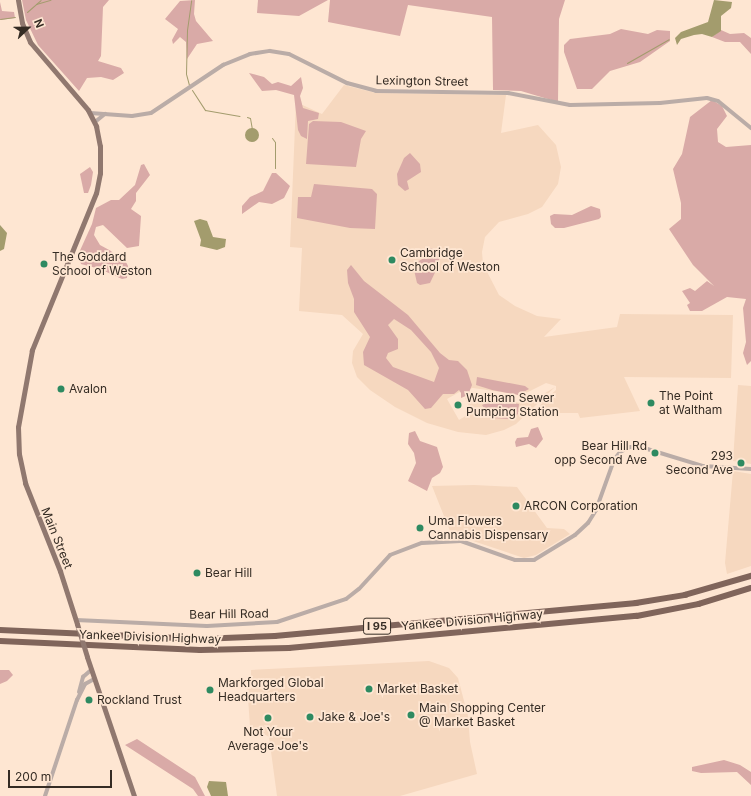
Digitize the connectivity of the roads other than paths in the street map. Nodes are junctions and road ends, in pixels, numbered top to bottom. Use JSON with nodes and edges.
{"nodes":[{"id":1,"x":18,"y":0,"type":"edge"},
{"id":2,"x":90,"y":113,"type":"junction"},
{"id":3,"x":107,"y":114,"type":"junction"},
{"id":4,"x":94,"y":122,"type":"junction"},
{"id":5,"x":751,"y":128,"type":"edge"},
{"id":6,"x":751,"y":470,"type":"edge"},
{"id":7,"x":751,"y":576,"type":"edge"},
{"id":8,"x":751,"y":588,"type":"edge"},
{"id":9,"x":76,"y":622,"type":"junction"},
{"id":10,"x":0,"y":630,"type":"edge"},
{"id":11,"x":0,"y":641,"type":"edge"},
{"id":12,"x":92,"y":670,"type":"junction"},
{"id":13,"x":94,"y":679,"type":"junction"},
{"id":14,"x":77,"y":700,"type":"junction"},
{"id":15,"x":44,"y":796,"type":"edge"},
{"id":16,"x":134,"y":796,"type":"edge"}],
"edges":[{"from":1,"to":2,"type":"main road","name":"Main Street"},
{"from":2,"to":3,"type":"street","name":"Lexington Street"},
{"from":2,"to":4,"type":"main road","name":"Main Street"},
{"from":3,"to":4,"type":"street"},
{"from":3,"to":5,"type":"street","name":"Lexington Street"},
{"from":4,"to":9,"type":"main road","name":"Main Street"},
{"from":6,"to":9,"type":"street","name":"Bear Hill Road"},
{"from":7,"to":10,"type":"highway","name":"Yankee Division Highway","number":"I 95"},
{"from":8,"to":11,"type":"highway","name":"Yankee Division Highway","number":"I 95"},
{"from":9,"to":12,"type":"main road","name":"Main Street","bridge":true},
{"from":12,"to":13,"type":"main road","name":"Main Street"},
{"from":12,"to":14,"type":"street"},
{"from":13,"to":14,"type":"street"},
{"from":13,"to":16,"type":"main road","name":"Main Street"},
{"from":14,"to":15,"type":"street"}]}
